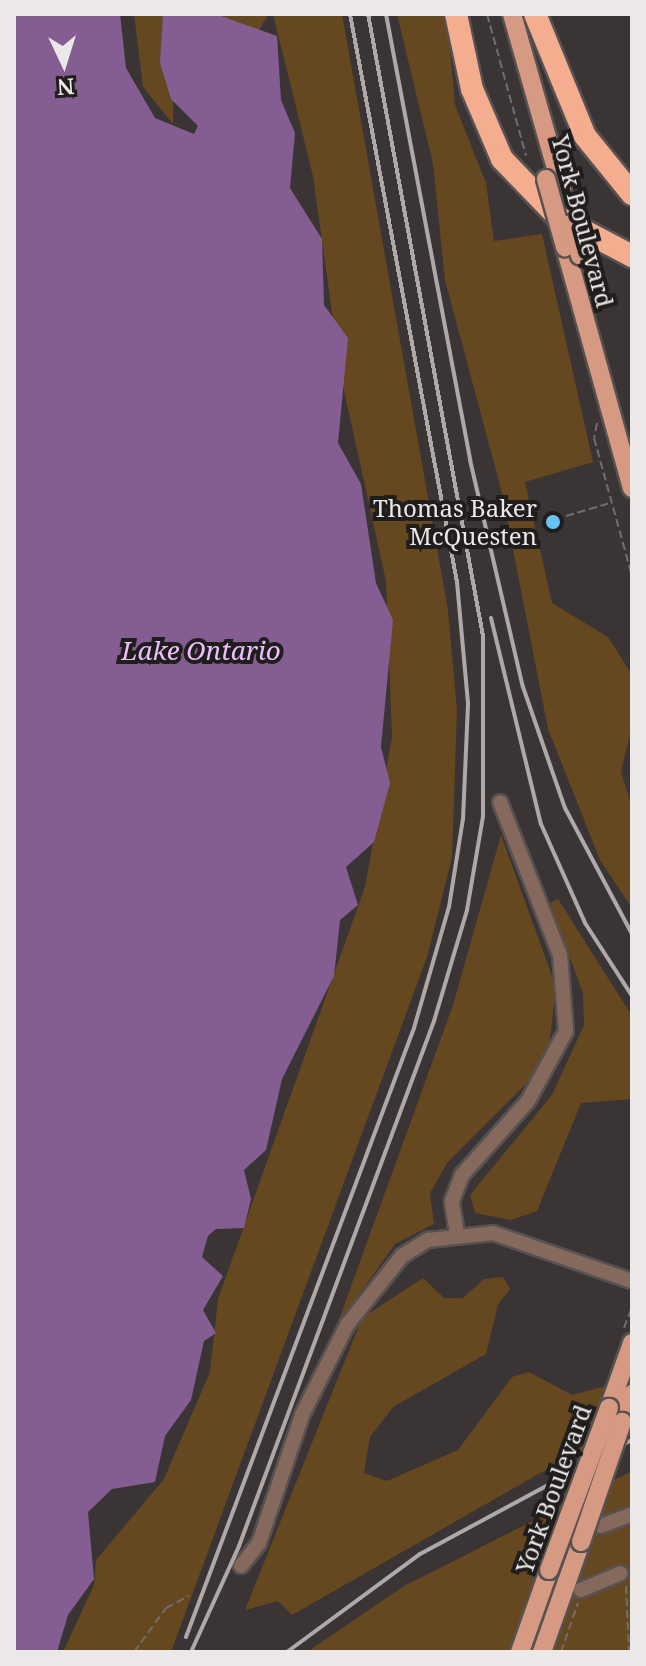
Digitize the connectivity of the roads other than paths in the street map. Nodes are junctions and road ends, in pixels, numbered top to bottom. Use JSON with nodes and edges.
{"nodes":[{"id":1,"x":456,"y":14,"type":"edge"},
{"id":2,"x":500,"y":14,"type":"edge"},
{"id":3,"x":512,"y":14,"type":"edge"},
{"id":4,"x":535,"y":14,"type":"edge"},
{"id":5,"x":554,"y":184,"type":"junction"},
{"id":6,"x":632,"y":194,"type":"edge"},
{"id":7,"x":572,"y":252,"type":"junction"},
{"id":8,"x":632,"y":256,"type":"edge"},
{"id":9,"x":632,"y":443,"type":"edge"},
{"id":10,"x":632,"y":488,"type":"edge"},
{"id":11,"x":500,"y":802,"type":"dead end"},
{"id":12,"x":457,"y":1234,"type":"junction"},
{"id":13,"x":626,"y":1279,"type":"edge"},
{"id":14,"x":632,"y":1343,"type":"edge"},
{"id":15,"x":632,"y":1394,"type":"edge"},
{"id":16,"x":615,"y":1415,"type":"junction"},
{"id":17,"x":632,"y":1514,"type":"edge"},
{"id":18,"x":601,"y":1526,"type":"tunnel mouth"},
{"id":19,"x":241,"y":1566,"type":"dead end"},
{"id":20,"x":627,"y":1583,"type":"edge"},
{"id":21,"x":581,"y":1590,"type":"road end"},
{"id":22,"x":520,"y":1652,"type":"edge"},
{"id":23,"x":542,"y":1652,"type":"edge"}],
"edges":[{"from":1,"to":8,"type":"highway"},
{"from":2,"to":5,"type":"main road","name":"York Boulevard"},
{"from":3,"to":5,"type":"main road","name":"York Boulevard"},
{"from":4,"to":6,"type":"highway"},
{"from":5,"to":7,"type":"main road","name":"York Boulevard","bridge":true},
{"from":7,"to":9,"type":"main road","name":"York Boulevard"},
{"from":7,"to":10,"type":"main road","name":"York Boulevard"},
{"from":11,"to":12,"type":"lane"},
{"from":12,"to":13,"type":"lane"},
{"from":12,"to":19,"type":"lane"},
{"from":14,"to":16,"type":"main road","name":"York Boulevard"},
{"from":15,"to":16,"type":"main road","name":"York Boulevard"},
{"from":16,"to":22,"type":"main road","name":"York Boulevard","bridge":true},
{"from":16,"to":23,"type":"main road","name":"York Boulevard","bridge":true},
{"from":17,"to":18,"type":"lane"},
{"from":20,"to":21,"type":"lane"}]}
